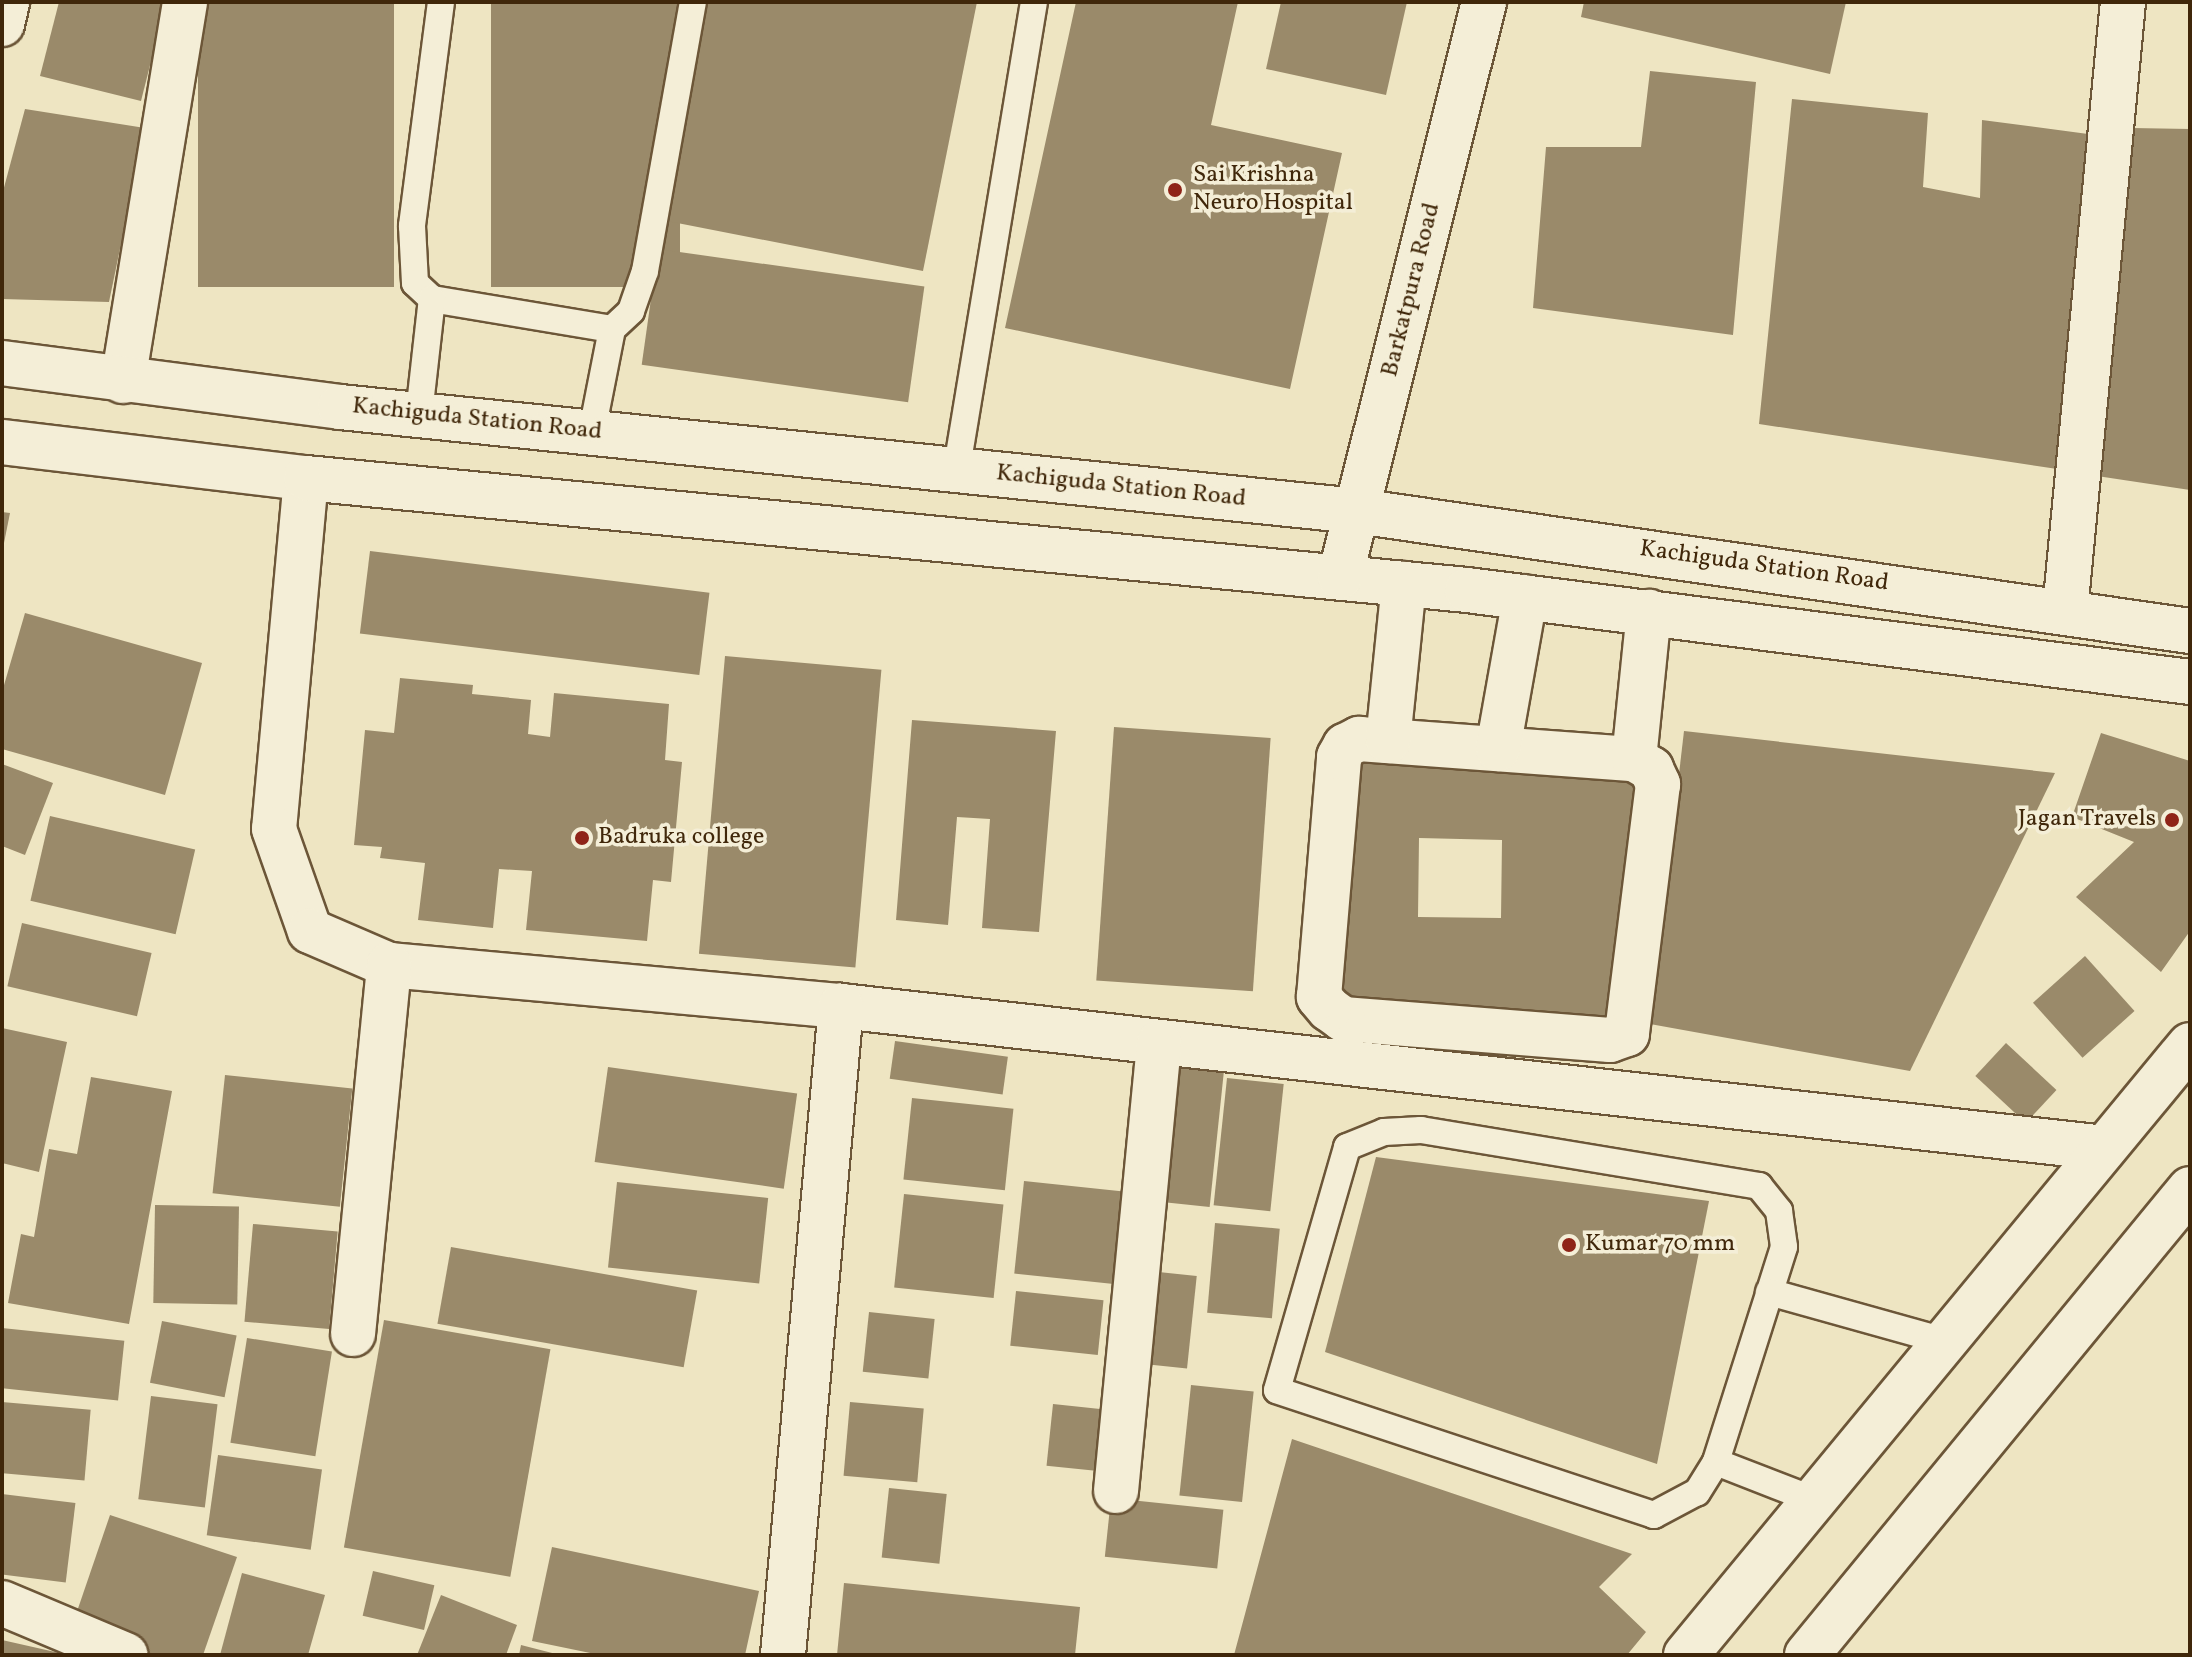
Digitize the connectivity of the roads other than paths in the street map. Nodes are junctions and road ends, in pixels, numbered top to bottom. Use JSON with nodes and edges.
{"nodes":[{"id":1,"x":7,"y":2,"type":"edge"},
{"id":2,"x":185,"y":2,"type":"edge"},
{"id":3,"x":441,"y":2,"type":"edge"},
{"id":4,"x":693,"y":2,"type":"edge"},
{"id":5,"x":1034,"y":2,"type":"edge"},
{"id":6,"x":1484,"y":2,"type":"edge"},
{"id":7,"x":2123,"y":2,"type":"edge"},
{"id":8,"x":2,"y":24,"type":"edge"},
{"id":9,"x":432,"y":299,"type":"junction"},
{"id":10,"x":612,"y":329,"type":"junction"},
{"id":11,"x":2,"y":363,"type":"edge"},
{"id":12,"x":123,"y":381,"type":"junction"},
{"id":13,"x":419,"y":414,"type":"junction"},
{"id":14,"x":592,"y":431,"type":"junction"},
{"id":15,"x":2,"y":442,"type":"edge"},
{"id":16,"x":956,"y":473,"type":"junction"},
{"id":17,"x":306,"y":478,"type":"junction"},
{"id":18,"x":1357,"y":511,"type":"junction"},
{"id":19,"x":1340,"y":577,"type":"junction"},
{"id":20,"x":1404,"y":584,"type":"junction"},
{"id":21,"x":1525,"y":597,"type":"junction"},
{"id":22,"x":2065,"y":611,"type":"junction"},
{"id":23,"x":1649,"y":612,"type":"junction"},
{"id":24,"x":2190,"y":631,"type":"edge"},
{"id":25,"x":2190,"y":682,"type":"edge"},
{"id":26,"x":1388,"y":741,"type":"junction"},
{"id":27,"x":1498,"y":749,"type":"junction"},
{"id":28,"x":1634,"y":759,"type":"junction"},
{"id":29,"x":389,"y":965,"type":"junction"},
{"id":30,"x":841,"y":1006,"type":"junction"},
{"id":31,"x":1159,"y":1043,"type":"junction"},
{"id":32,"x":2190,"y":1045,"type":"edge"},
{"id":33,"x":2104,"y":1148,"type":"junction"},
{"id":34,"x":2190,"y":1189,"type":"edge"},
{"id":35,"x":1769,"y":1292,"type":"junction"},
{"id":36,"x":353,"y":1334,"type":"dead end"},
{"id":37,"x":1945,"y":1341,"type":"junction"},
{"id":38,"x":1716,"y":1462,"type":"junction"},
{"id":39,"x":1116,"y":1491,"type":"dead end"},
{"id":40,"x":1814,"y":1500,"type":"junction"},
{"id":41,"x":2,"y":1603,"type":"edge"},
{"id":42,"x":116,"y":1653,"type":"edge"},
{"id":43,"x":783,"y":1655,"type":"edge"},
{"id":44,"x":1686,"y":1655,"type":"edge"},
{"id":45,"x":1807,"y":1655,"type":"edge"}],
"edges":[{"from":1,"to":8,"type":"street"},
{"from":2,"to":12,"type":"street"},
{"from":3,"to":9,"type":"lane"},
{"from":4,"to":10,"type":"lane"},
{"from":5,"to":16,"type":"lane"},
{"from":6,"to":18,"type":"street","name":"Barkatpura Road"},
{"from":7,"to":22,"type":"street"},
{"from":9,"to":10,"type":"lane"},
{"from":9,"to":13,"type":"lane"},
{"from":10,"to":14,"type":"lane"},
{"from":11,"to":12,"type":"street","name":"Kachiguda Station Road"},
{"from":12,"to":13,"type":"street","name":"Kachiguda Station Road"},
{"from":13,"to":14,"type":"street","name":"Kachiguda Station Road"},
{"from":14,"to":16,"type":"street","name":"Kachiguda Station Road"},
{"from":15,"to":17,"type":"street"},
{"from":16,"to":18,"type":"street","name":"Kachiguda Station Road"},
{"from":17,"to":19,"type":"street"},
{"from":17,"to":29,"type":"street"},
{"from":18,"to":19,"type":"street","name":"Barkatpura Road"},
{"from":18,"to":22,"type":"street","name":"Kachiguda Station Road"},
{"from":19,"to":20,"type":"street"},
{"from":20,"to":21,"type":"street"},
{"from":20,"to":26,"type":"street"},
{"from":21,"to":23,"type":"street"},
{"from":21,"to":27,"type":"street"},
{"from":22,"to":24,"type":"street","name":"Kachiguda Station Road"},
{"from":23,"to":25,"type":"street"},
{"from":23,"to":28,"type":"street"},
{"from":26,"to":27,"type":"street"},
{"from":26,"to":28,"type":"street"},
{"from":27,"to":28,"type":"street"},
{"from":29,"to":30,"type":"street"},
{"from":29,"to":36,"type":"street"},
{"from":30,"to":31,"type":"street"},
{"from":30,"to":43,"type":"street"},
{"from":31,"to":33,"type":"street"},
{"from":31,"to":39,"type":"street"},
{"from":32,"to":33,"type":"street"},
{"from":33,"to":37,"type":"street"},
{"from":34,"to":45,"type":"street"},
{"from":35,"to":37,"type":"lane"},
{"from":35,"to":38,"type":"lane"},
{"from":35,"to":38,"type":"lane"},
{"from":37,"to":40,"type":"street"},
{"from":38,"to":40,"type":"lane"},
{"from":40,"to":44,"type":"street"},
{"from":41,"to":42,"type":"street"}]}
